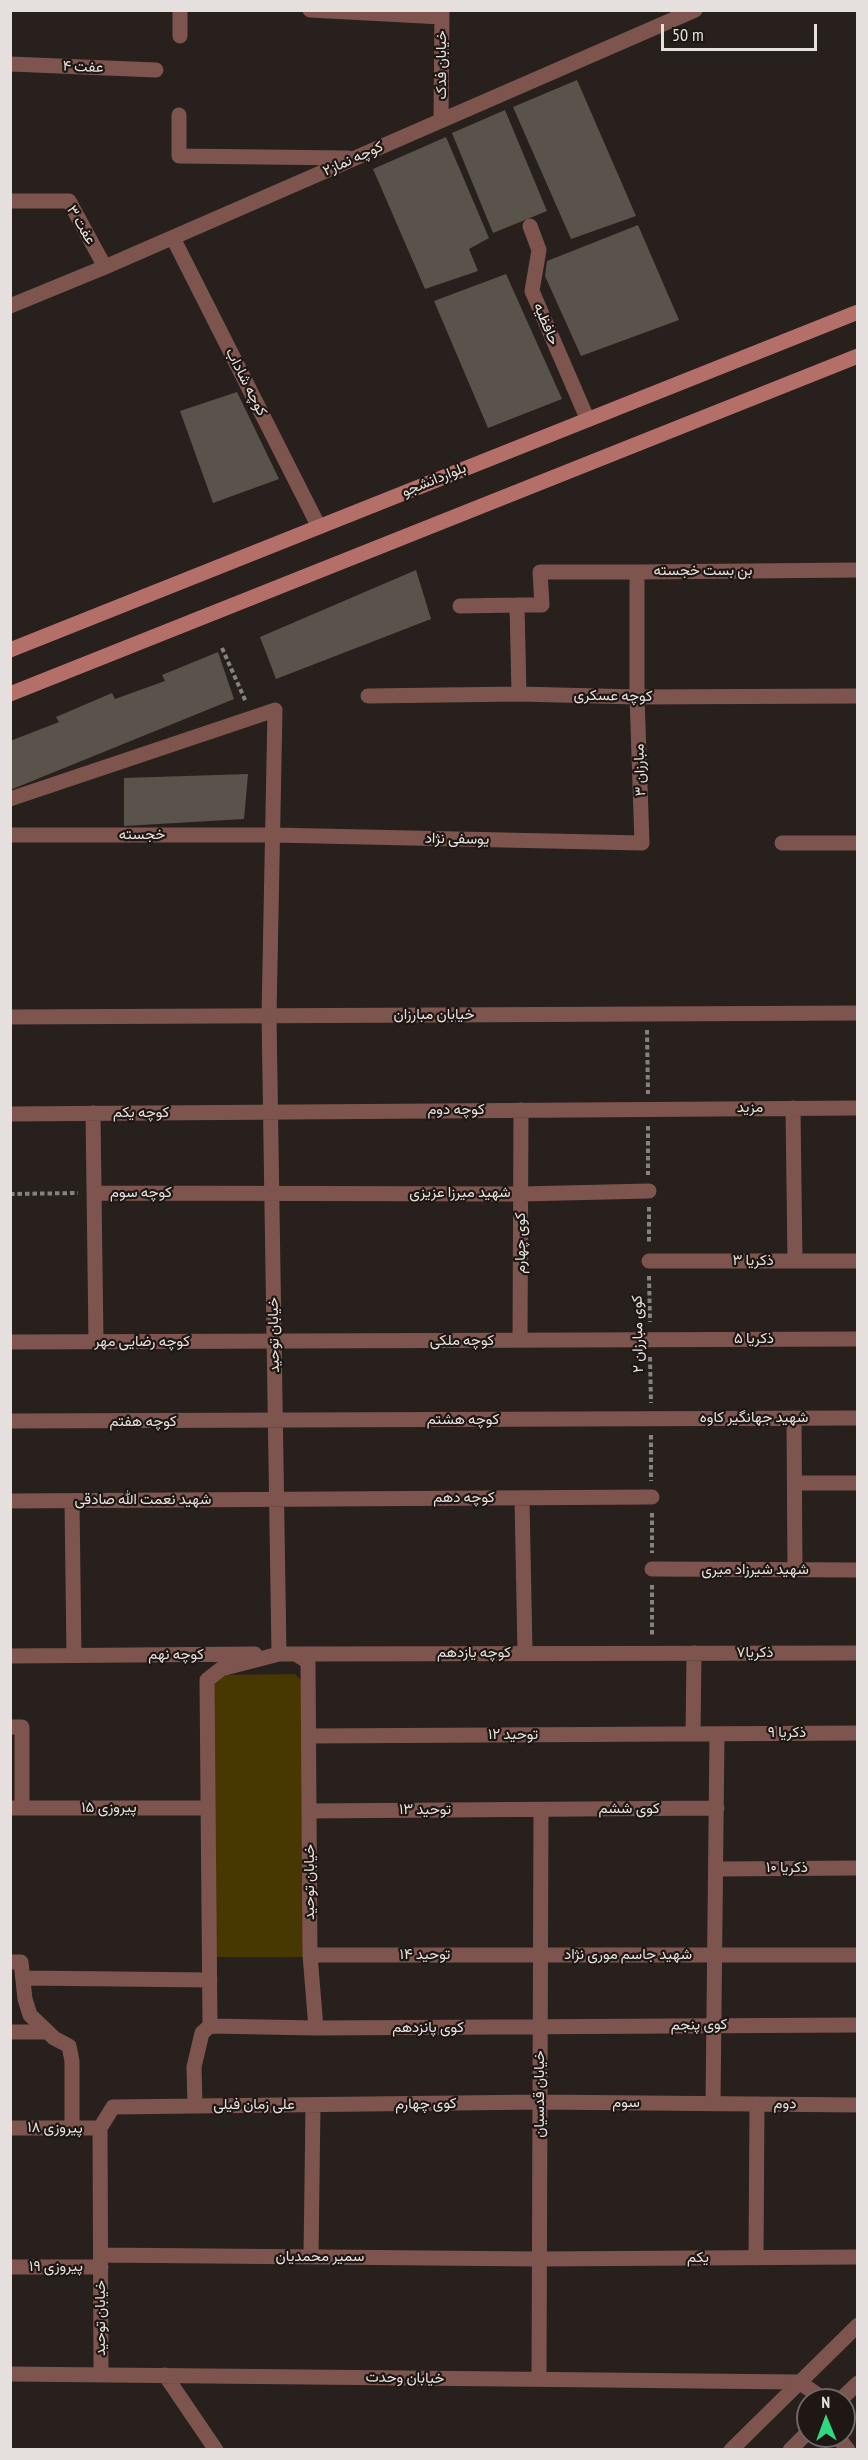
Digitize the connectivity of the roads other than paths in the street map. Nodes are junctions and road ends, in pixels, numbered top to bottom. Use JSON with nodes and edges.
{"nodes":[{"id":1,"x":180,"y":10,"type":"edge"},
{"id":2,"x":310,"y":10,"type":"edge"},
{"id":3,"x":695,"y":10,"type":"edge"},
{"id":4,"x":442,"y":14,"type":"edge"},
{"id":5,"x":180,"y":36,"type":"dead end"},
{"id":6,"x":10,"y":64,"type":"edge"},
{"id":7,"x":156,"y":70,"type":"dead end"},
{"id":8,"x":179,"y":115,"type":"dead end"},
{"id":9,"x":441,"y":120,"type":"junction"},
{"id":10,"x":353,"y":158,"type":"junction"},
{"id":11,"x":10,"y":201,"type":"edge"},
{"id":12,"x":530,"y":226,"type":"dead end"},
{"id":13,"x":173,"y":238,"type":"junction"},
{"id":14,"x":105,"y":267,"type":"junction"},
{"id":15,"x":10,"y":306,"type":"edge"},
{"id":16,"x":858,"y":312,"type":"edge"},
{"id":17,"x":858,"y":356,"type":"edge"},
{"id":18,"x":587,"y":418,"type":"junction"},
{"id":19,"x":319,"y":527,"type":"junction"},
{"id":20,"x":858,"y":570,"type":"edge"},
{"id":21,"x":637,"y":572,"type":"junction"},
{"id":22,"x":517,"y":605,"type":"junction"},
{"id":23,"x":460,"y":606,"type":"dead end"},
{"id":24,"x":10,"y":650,"type":"edge"},
{"id":25,"x":10,"y":694,"type":"edge"},
{"id":26,"x":519,"y":694,"type":"junction"},
{"id":27,"x":368,"y":696,"type":"dead end"},
{"id":28,"x":858,"y":696,"type":"edge"},
{"id":29,"x":637,"y":697,"type":"junction"},
{"id":30,"x":10,"y":799,"type":"edge"},
{"id":31,"x":10,"y":835,"type":"edge"},
{"id":32,"x":273,"y":835,"type":"junction"},
{"id":33,"x":642,"y":843,"type":"joint"},
{"id":34,"x":782,"y":843,"type":"dead end"},
{"id":35,"x":858,"y":843,"type":"edge"},
{"id":36,"x":858,"y":1013,"type":"edge"},
{"id":37,"x":270,"y":1016,"type":"junction"},
{"id":38,"x":10,"y":1017,"type":"edge"},
{"id":39,"x":858,"y":1107,"type":"edge"},
{"id":40,"x":793,"y":1108,"type":"junction"},
{"id":41,"x":645,"y":1109,"type":"joint"},
{"id":42,"x":520,"y":1110,"type":"junction"},
{"id":43,"x":271,"y":1112,"type":"junction"},
{"id":44,"x":93,"y":1113,"type":"junction"},
{"id":45,"x":10,"y":1114,"type":"edge"},
{"id":46,"x":649,"y":1191,"type":"road end"},
{"id":47,"x":272,"y":1192,"type":"junction"},
{"id":48,"x":94,"y":1193,"type":"junction"},
{"id":49,"x":521,"y":1194,"type":"junction"},
{"id":50,"x":795,"y":1261,"type":"junction"},
{"id":51,"x":858,"y":1261,"type":"edge"},
{"id":52,"x":649,"y":1262,"type":"road end"},
{"id":53,"x":858,"y":1339,"type":"edge"},
{"id":54,"x":520,"y":1340,"type":"junction"},
{"id":55,"x":650,"y":1340,"type":"joint"},
{"id":56,"x":10,"y":1342,"type":"edge"},
{"id":57,"x":96,"y":1342,"type":"junction"},
{"id":58,"x":274,"y":1342,"type":"junction"},
{"id":59,"x":794,"y":1418,"type":"junction"},
{"id":60,"x":858,"y":1418,"type":"edge"},
{"id":61,"x":651,"y":1419,"type":"joint"},
{"id":62,"x":10,"y":1421,"type":"edge"},
{"id":63,"x":275,"y":1422,"type":"junction"},
{"id":64,"x":795,"y":1482,"type":"junction"},
{"id":65,"x":858,"y":1483,"type":"edge"},
{"id":66,"x":652,"y":1497,"type":"road end"},
{"id":67,"x":522,"y":1498,"type":"junction"},
{"id":68,"x":276,"y":1500,"type":"junction"},
{"id":69,"x":10,"y":1501,"type":"edge"},
{"id":70,"x":72,"y":1501,"type":"junction"},
{"id":71,"x":652,"y":1569,"type":"road end"},
{"id":72,"x":795,"y":1570,"type":"junction"},
{"id":73,"x":858,"y":1570,"type":"edge"},
{"id":74,"x":525,"y":1653,"type":"junction"},
{"id":75,"x":652,"y":1653,"type":"joint"},
{"id":76,"x":694,"y":1653,"type":"junction"},
{"id":77,"x":858,"y":1653,"type":"edge"},
{"id":78,"x":279,"y":1654,"type":"junction"},
{"id":79,"x":296,"y":1654,"type":"junction"},
{"id":80,"x":74,"y":1655,"type":"junction"},
{"id":81,"x":10,"y":1656,"type":"edge"},
{"id":82,"x":10,"y":1727,"type":"edge"},
{"id":83,"x":858,"y":1733,"type":"edge"},
{"id":84,"x":693,"y":1734,"type":"junction"},
{"id":85,"x":717,"y":1734,"type":"junction"},
{"id":86,"x":309,"y":1736,"type":"junction"},
{"id":87,"x":16,"y":1808,"type":"edge"},
{"id":88,"x":208,"y":1808,"type":"junction"},
{"id":89,"x":717,"y":1808,"type":"junction"},
{"id":90,"x":541,"y":1810,"type":"junction"},
{"id":91,"x":309,"y":1811,"type":"junction"},
{"id":92,"x":858,"y":1868,"type":"edge"},
{"id":93,"x":717,"y":1869,"type":"junction"},
{"id":94,"x":716,"y":1954,"type":"junction"},
{"id":95,"x":310,"y":1955,"type":"junction"},
{"id":96,"x":540,"y":1955,"type":"junction"},
{"id":97,"x":858,"y":1955,"type":"edge"},
{"id":98,"x":18,"y":1967,"type":"edge"},
{"id":99,"x":210,"y":1980,"type":"junction"},
{"id":100,"x":715,"y":2025,"type":"junction"},
{"id":101,"x":858,"y":2025,"type":"edge"},
{"id":102,"x":210,"y":2026,"type":"junction"},
{"id":103,"x":540,"y":2027,"type":"junction"},
{"id":104,"x":316,"y":2028,"type":"junction"},
{"id":105,"x":10,"y":2032,"type":"edge"},
{"id":106,"x":47,"y":2032,"type":"junction"},
{"id":107,"x":540,"y":2102,"type":"junction"},
{"id":108,"x":713,"y":2104,"type":"junction"},
{"id":109,"x":757,"y":2104,"type":"junction"},
{"id":110,"x":313,"y":2105,"type":"junction"},
{"id":111,"x":858,"y":2105,"type":"edge"},
{"id":112,"x":195,"y":2106,"type":"junction"},
{"id":113,"x":10,"y":2128,"type":"edge"},
{"id":114,"x":72,"y":2128,"type":"junction"},
{"id":115,"x":100,"y":2128,"type":"junction"},
{"id":116,"x":311,"y":2257,"type":"junction"},
{"id":117,"x":858,"y":2257,"type":"edge"},
{"id":118,"x":756,"y":2258,"type":"junction"},
{"id":119,"x":539,"y":2259,"type":"junction"},
{"id":120,"x":101,"y":2261,"type":"junction"},
{"id":121,"x":10,"y":2267,"type":"edge"},
{"id":122,"x":858,"y":2325,"type":"edge"},
{"id":123,"x":10,"y":2374,"type":"edge"},
{"id":124,"x":101,"y":2375,"type":"junction"},
{"id":125,"x":165,"y":2375,"type":"junction"},
{"id":126,"x":539,"y":2379,"type":"junction"},
{"id":127,"x":800,"y":2382,"type":"junction"},
{"id":128,"x":808,"y":2388,"type":"edge"},
{"id":129,"x":216,"y":2450,"type":"edge"},
{"id":130,"x":731,"y":2450,"type":"edge"}],
"edges":[{"from":1,"to":5,"type":"street"},
{"from":2,"to":4,"type":"street"},
{"from":3,"to":9,"type":"street","name":"کوچه نماز۲"},
{"from":4,"to":9,"type":"street","name":"خیابان فدک"},
{"from":6,"to":7,"type":"street","name":"عفت ۴"},
{"from":8,"to":10,"type":"street"},
{"from":9,"to":10,"type":"street","name":"کوچه نماز۲"},
{"from":10,"to":13,"type":"street","name":"کوچه نماز۲"},
{"from":11,"to":14,"type":"street","name":"عفت ۳"},
{"from":12,"to":18,"type":"street","name":"حافظیه"},
{"from":13,"to":14,"type":"street","name":"کوچه نماز۲"},
{"from":13,"to":19,"type":"street","name":"کوچه شاداب"},
{"from":14,"to":15,"type":"street","name":"کوچه نماز۲"},
{"from":16,"to":18,"type":"main road","name":"بلواردانشجو"},
{"from":17,"to":25,"type":"main road"},
{"from":18,"to":19,"type":"main road","name":"بلواردانشجو"},
{"from":19,"to":24,"type":"main road","name":"بلواردانشجو"},
{"from":20,"to":21,"type":"street","name":"بن بست خجسته"},
{"from":21,"to":22,"type":"street"},
{"from":21,"to":29,"type":"street","name":"بن بست خجسته"},
{"from":22,"to":23,"type":"street"},
{"from":22,"to":26,"type":"street"},
{"from":26,"to":27,"type":"street","name":"کوچه عسکری"},
{"from":26,"to":29,"type":"street","name":"کوچه عسکری"},
{"from":28,"to":29,"type":"street","name":"کوچه عسکری"},
{"from":29,"to":33,"type":"street","name":"مبارزان ۳"},
{"from":30,"to":32,"type":"street"},
{"from":31,"to":32,"type":"street","name":"خجسته"},
{"from":32,"to":33,"type":"street","name":"یوسفی نژاد"},
{"from":32,"to":37,"type":"street"},
{"from":34,"to":35,"type":"street"},
{"from":36,"to":37,"type":"street","name":"خیابان مبارزان"},
{"from":37,"to":38,"type":"street","name":"خیابان مبارزان"},
{"from":37,"to":43,"type":"street","name":"خیابان توحید"},
{"from":39,"to":40,"type":"street","name":"مزید"},
{"from":40,"to":41,"type":"street","name":"مزید"},
{"from":40,"to":50,"type":"street"},
{"from":41,"to":42,"type":"street","name":"کوچه دوم"},
{"from":42,"to":43,"type":"street","name":"کوچه دوم"},
{"from":42,"to":49,"type":"street","name":"کوی چهارم"},
{"from":43,"to":44,"type":"street","name":"کوچه یکم"},
{"from":43,"to":47,"type":"street","name":"خیابان توحید"},
{"from":44,"to":45,"type":"street","name":"کوچه یکم"},
{"from":44,"to":48,"type":"street"},
{"from":46,"to":49,"type":"street","name":"شهید میرزا عزیزی"},
{"from":47,"to":48,"type":"street","name":"کوچه سوم"},
{"from":47,"to":49,"type":"street","name":"شهید میرزا عزیزی"},
{"from":47,"to":58,"type":"street","name":"خیابان توحید"},
{"from":48,"to":57,"type":"street"},
{"from":49,"to":54,"type":"street","name":"کوی چهارم"},
{"from":50,"to":51,"type":"street","name":"ذکریا ۳"},
{"from":50,"to":52,"type":"street","name":"ذکریا ۳"},
{"from":53,"to":55,"type":"street","name":"ذکریا ۵"},
{"from":54,"to":55,"type":"street","name":"کوچه ملکی"},
{"from":54,"to":58,"type":"street","name":"کوچه ملکی"},
{"from":56,"to":57,"type":"street","name":"کوچه رضایی مهر"},
{"from":57,"to":58,"type":"street","name":"کوچه رضایی مهر"},
{"from":58,"to":63,"type":"street","name":"خیابان توحید"},
{"from":59,"to":60,"type":"street","name":"شهید جهانگیر کاوه"},
{"from":59,"to":61,"type":"street","name":"شهید جهانگیر کاوه"},
{"from":59,"to":64,"type":"street"},
{"from":61,"to":63,"type":"street","name":"کوچه هشتم"},
{"from":62,"to":63,"type":"street","name":"کوچه هفتم"},
{"from":63,"to":68,"type":"street","name":"خیابان توحید"},
{"from":64,"to":65,"type":"street"},
{"from":64,"to":72,"type":"street"},
{"from":66,"to":67,"type":"street","name":"کوچه دهم"},
{"from":67,"to":68,"type":"street","name":"کوچه دهم"},
{"from":67,"to":74,"type":"street"},
{"from":68,"to":70,"type":"street","name":"شهید نعمت الله صادقی"},
{"from":68,"to":78,"type":"street","name":"خیابان توحید"},
{"from":69,"to":70,"type":"street","name":"شهید نعمت الله صادقی"},
{"from":70,"to":80,"type":"street"},
{"from":71,"to":72,"type":"street","name":"شهید شیرزاد میری"},
{"from":72,"to":73,"type":"street","name":"شهید شیرزاد میری"},
{"from":74,"to":75,"type":"street","name":"کوچه یازدهم"},
{"from":74,"to":79,"type":"street","name":"کوچه یازدهم"},
{"from":75,"to":76,"type":"street","name":"ذکریا۷"},
{"from":76,"to":77,"type":"street","name":"ذکریا۷"},
{"from":76,"to":84,"type":"street"},
{"from":78,"to":79,"type":"street"},
{"from":78,"to":80,"type":"street","name":"کوچه نهم"},
{"from":78,"to":88,"type":"street"},
{"from":79,"to":86,"type":"street","name":"خیابان توحید"},
{"from":80,"to":81,"type":"street","name":"کوچه نهم"},
{"from":82,"to":87,"type":"street"},
{"from":83,"to":85,"type":"street","name":"ذکریا ۹"},
{"from":84,"to":85,"type":"street","name":"توحید ۱۲"},
{"from":84,"to":86,"type":"street","name":"توحید ۱۲"},
{"from":85,"to":89,"type":"street"},
{"from":86,"to":91,"type":"street","name":"خیابان توحید"},
{"from":87,"to":88,"type":"street","name":"پیروزی ۱۵"},
{"from":88,"to":99,"type":"street"},
{"from":89,"to":90,"type":"street","name":"کوی ششم"},
{"from":89,"to":93,"type":"street"},
{"from":90,"to":91,"type":"street","name":"توحید ۱۳"},
{"from":90,"to":96,"type":"street","name":"خیابان قدسیان"},
{"from":91,"to":95,"type":"street","name":"خیابان توحید"},
{"from":92,"to":93,"type":"street","name":"ذکریا ۱۰"},
{"from":93,"to":94,"type":"street"},
{"from":94,"to":96,"type":"street","name":"شهید جاسم موری نژاد"},
{"from":94,"to":97,"type":"street","name":"شهید جاسم موری نژاد"},
{"from":94,"to":100,"type":"street"},
{"from":95,"to":96,"type":"street","name":"توحید ۱۴"},
{"from":95,"to":104,"type":"street","name":"خیابان توحید"},
{"from":96,"to":103,"type":"street","name":"خیابان قدسیان"},
{"from":98,"to":99,"type":"street"},
{"from":98,"to":106,"type":"street"},
{"from":99,"to":102,"type":"street"},
{"from":100,"to":101,"type":"street","name":"کوی پنجم"},
{"from":100,"to":103,"type":"street","name":"کوی پنجم"},
{"from":100,"to":108,"type":"street"},
{"from":102,"to":104,"type":"street"},
{"from":102,"to":112,"type":"street"},
{"from":103,"to":104,"type":"street","name":"کوی پانزدهم"},
{"from":103,"to":107,"type":"street","name":"خیابان قدسیان"},
{"from":105,"to":106,"type":"street"},
{"from":106,"to":114,"type":"street"},
{"from":107,"to":108,"type":"street","name":"سوم"},
{"from":107,"to":110,"type":"street","name":"کوی چهارم"},
{"from":107,"to":119,"type":"street","name":"خیابان قدسیان"},
{"from":108,"to":109,"type":"street","name":"دوم"},
{"from":109,"to":111,"type":"street","name":"دوم"},
{"from":109,"to":118,"type":"street"},
{"from":110,"to":112,"type":"street","name":"علی زمان فیلی"},
{"from":110,"to":116,"type":"street"},
{"from":112,"to":115,"type":"street"},
{"from":113,"to":114,"type":"street","name":"پیروزی ۱۸"},
{"from":114,"to":115,"type":"street","name":"پیروزی ۱۸"},
{"from":115,"to":120,"type":"street","name":"خیابان توحید"},
{"from":116,"to":119,"type":"street","name":"سمیر محمدیان"},
{"from":116,"to":120,"type":"street","name":"سمیر محمدیان"},
{"from":117,"to":118,"type":"street","name":"یکم"},
{"from":118,"to":119,"type":"street","name":"یکم"},
{"from":119,"to":126,"type":"street","name":"خیابان قدسیان"},
{"from":120,"to":121,"type":"street","name":"پیروزی ۱۹"},
{"from":120,"to":124,"type":"street","name":"خیابان توحید"},
{"from":122,"to":127,"type":"street"},
{"from":123,"to":124,"type":"street","name":"خیابان وحدت"},
{"from":124,"to":125,"type":"street","name":"خیابان وحدت"},
{"from":125,"to":126,"type":"street","name":"خیابان وحدت"},
{"from":125,"to":129,"type":"street"},
{"from":126,"to":127,"type":"street","name":"خیابان وحدت"},
{"from":127,"to":128,"type":"street"},
{"from":127,"to":130,"type":"street"}]}
